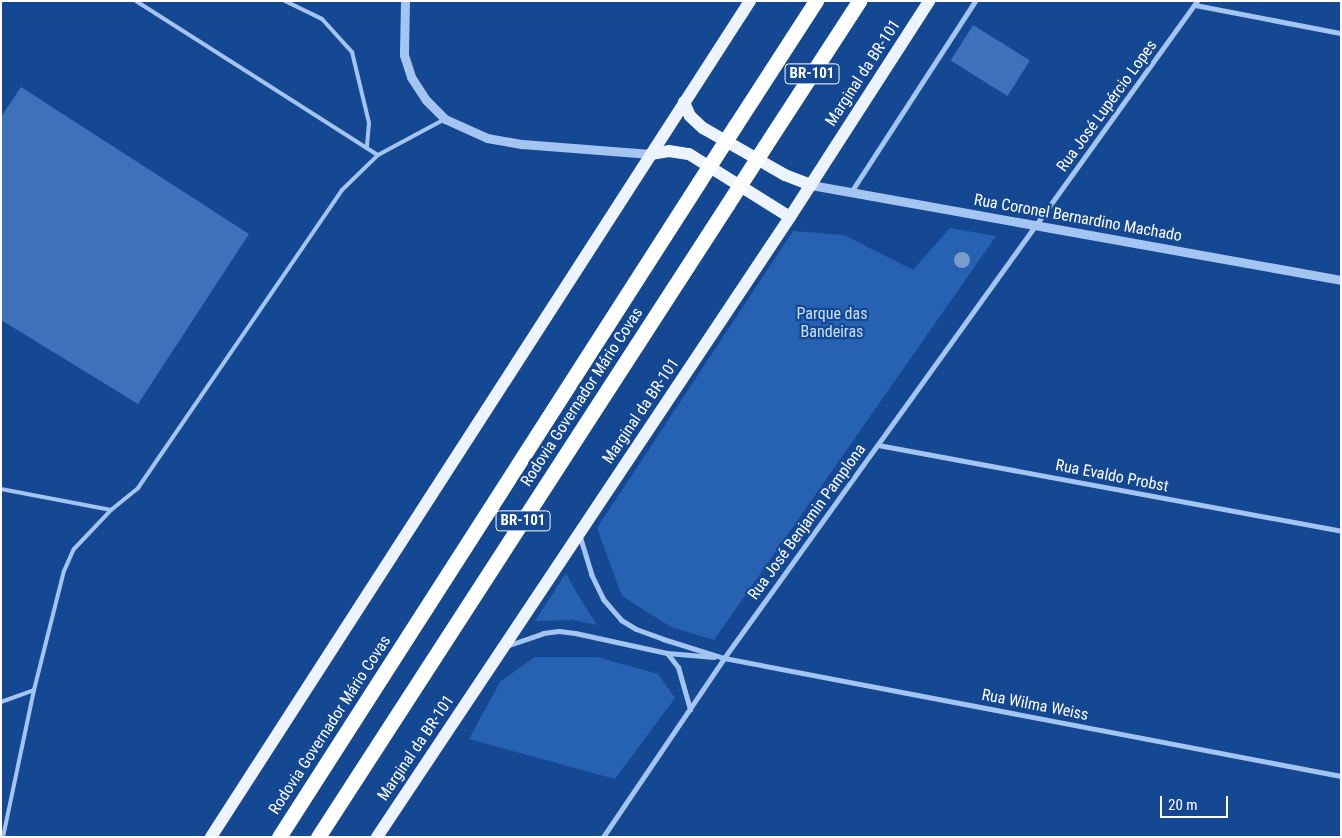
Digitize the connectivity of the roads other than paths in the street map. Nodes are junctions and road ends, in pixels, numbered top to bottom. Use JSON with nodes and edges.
{"nodes":[{"id":1,"x":136,"y":1,"type":"edge"},
{"id":2,"x":285,"y":1,"type":"edge"},
{"id":3,"x":405,"y":1,"type":"edge"},
{"id":4,"x":750,"y":1,"type":"edge"},
{"id":5,"x":816,"y":1,"type":"edge"},
{"id":6,"x":859,"y":1,"type":"edge"},
{"id":7,"x":929,"y":1,"type":"edge"},
{"id":8,"x":975,"y":1,"type":"edge"},
{"id":9,"x":1196,"y":3,"type":"edge"},
{"id":10,"x":1341,"y":33,"type":"edge"},
{"id":11,"x":684,"y":102,"type":"junction"},
{"id":12,"x":445,"y":119,"type":"junction"},
{"id":13,"x":367,"y":148,"type":"junction"},
{"id":14,"x":650,"y":154,"type":"junction"},
{"id":15,"x":378,"y":155,"type":"junction"},
{"id":16,"x":811,"y":185,"type":"junction"},
{"id":17,"x":851,"y":192,"type":"junction"},
{"id":18,"x":790,"y":217,"type":"junction"},
{"id":19,"x":1036,"y":226,"type":"junction"},
{"id":20,"x":1341,"y":280,"type":"edge"},
{"id":21,"x":878,"y":445,"type":"junction"},
{"id":22,"x":1,"y":489,"type":"edge"},
{"id":23,"x":111,"y":510,"type":"junction"},
{"id":24,"x":1341,"y":531,"type":"edge"},
{"id":25,"x":579,"y":533,"type":"junction"},
{"id":26,"x":503,"y":647,"type":"junction"},
{"id":27,"x":667,"y":653,"type":"junction"},
{"id":28,"x":724,"y":658,"type":"junction"},
{"id":29,"x":34,"y":690,"type":"junction"},
{"id":30,"x":1,"y":702,"type":"edge"},
{"id":31,"x":690,"y":709,"type":"junction"},
{"id":32,"x":1341,"y":776,"type":"edge"},
{"id":33,"x":1,"y":820,"type":"edge"},
{"id":34,"x":6,"y":823,"type":"junction"},
{"id":35,"x":3,"y":837,"type":"edge"},
{"id":36,"x":211,"y":837,"type":"edge"},
{"id":37,"x":279,"y":837,"type":"edge"},
{"id":38,"x":318,"y":837,"type":"edge"},
{"id":39,"x":377,"y":837,"type":"edge"},
{"id":40,"x":603,"y":837,"type":"edge"}],
"edges":[{"from":1,"to":13,"type":"lane"},
{"from":2,"to":13,"type":"lane"},
{"from":3,"to":12,"type":"street"},
{"from":4,"to":11,"type":"main road"},
{"from":5,"to":37,"type":"highway","name":"Rodovia Governador Mário Covas","number":"BR-101","bridge":true},
{"from":6,"to":38,"type":"highway","name":"Rodovia Governador Mário Covas","number":"BR-101","bridge":true},
{"from":7,"to":16,"type":"main road","name":"Marginal da BR-101"},
{"from":8,"to":17,"type":"street"},
{"from":9,"to":10,"type":"street"},
{"from":9,"to":19,"type":"street","name":"Rua José Lupércio Lopes"},
{"from":11,"to":14,"type":"main road"},
{"from":11,"to":16,"type":"main road"},
{"from":12,"to":14,"type":"street"},
{"from":12,"to":15,"type":"lane"},
{"from":13,"to":15,"type":"lane"},
{"from":14,"to":18,"type":"main road"},
{"from":14,"to":36,"type":"main road"},
{"from":15,"to":23,"type":"lane"},
{"from":16,"to":17,"type":"street","name":"Rua Coronel Bernardino Machado"},
{"from":16,"to":18,"type":"main road","name":"Marginal da BR-101"},
{"from":17,"to":19,"type":"street","name":"Rua Coronel Bernardino Machado"},
{"from":18,"to":25,"type":"main road","name":"Marginal da BR-101"},
{"from":19,"to":20,"type":"street","name":"Rua Coronel Bernardino Machado"},
{"from":19,"to":21,"type":"street","name":"Rua José Benjamin Pamplona"},
{"from":21,"to":24,"type":"street","name":"Rua Evaldo Probst"},
{"from":21,"to":28,"type":"street","name":"Rua José Benjamin Pamplona"},
{"from":22,"to":23,"type":"lane"},
{"from":23,"to":29,"type":"lane"},
{"from":25,"to":26,"type":"main road","name":"Marginal da BR-101"},
{"from":25,"to":28,"type":"street"},
{"from":26,"to":27,"type":"street"},
{"from":26,"to":39,"type":"main road","name":"Marginal da BR-101"},
{"from":27,"to":28,"type":"street"},
{"from":27,"to":31,"type":"street"},
{"from":28,"to":31,"type":"street","name":"Rua José Benjamin Pamplona"},
{"from":28,"to":32,"type":"street","name":"Rua Wilma Weiss"},
{"from":29,"to":30,"type":"lane"},
{"from":29,"to":34,"type":"lane"},
{"from":31,"to":40,"type":"street","name":"Rua José Benjamin Pamplona"},
{"from":33,"to":34,"type":"lane"},
{"from":34,"to":35,"type":"lane"}]}
